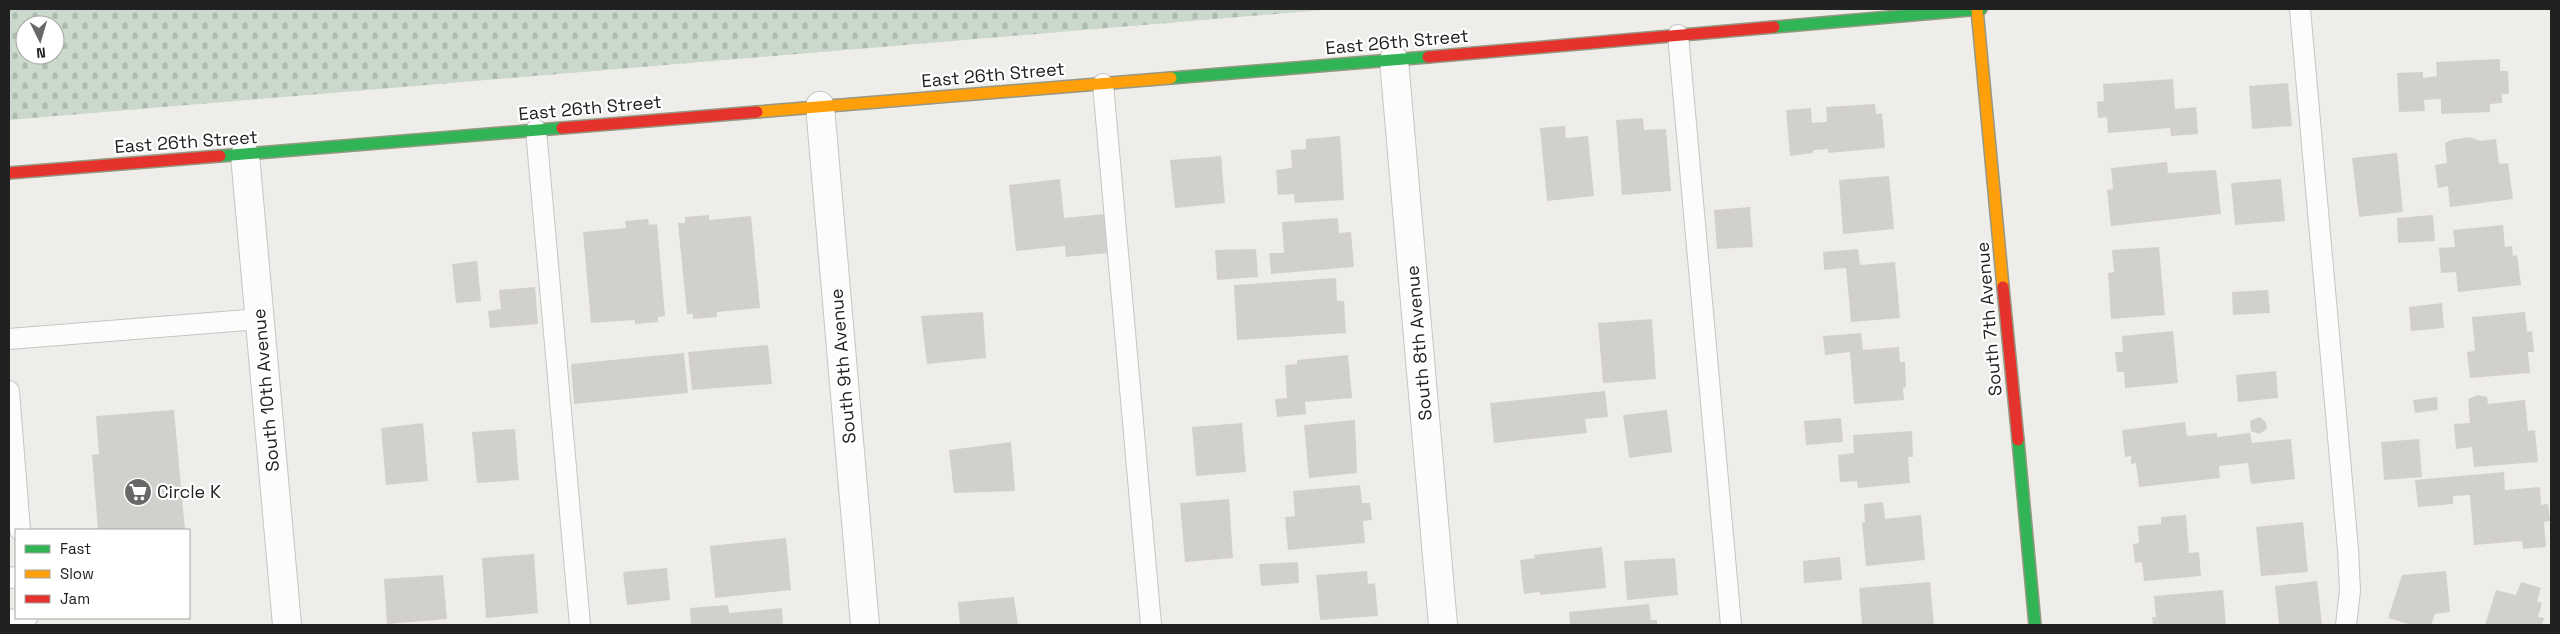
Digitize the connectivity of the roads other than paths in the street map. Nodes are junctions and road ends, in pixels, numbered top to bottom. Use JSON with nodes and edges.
{"nodes":[{"id":1,"x":1979,"y":9,"type":"edge"},
{"id":2,"x":2300,"y":9,"type":"edge"},
{"id":3,"x":1678,"y":35,"type":"junction"},
{"id":4,"x":1394,"y":60,"type":"junction"},
{"id":5,"x":1102,"y":84,"type":"junction"},
{"id":6,"x":820,"y":106,"type":"junction"},
{"id":7,"x":536,"y":130,"type":"junction"},
{"id":8,"x":245,"y":155,"type":"junction"},
{"id":9,"x":9,"y":172,"type":"edge"},
{"id":10,"x":260,"y":319,"type":"junction"},
{"id":11,"x":9,"y":339,"type":"edge"},
{"id":12,"x":9,"y":393,"type":"edge"},
{"id":13,"x":11,"y":455,"type":"edge"},
{"id":14,"x":16,"y":521,"type":"edge"},
{"id":15,"x":287,"y":625,"type":"edge"},
{"id":16,"x":580,"y":625,"type":"edge"},
{"id":17,"x":865,"y":625,"type":"edge"},
{"id":18,"x":1151,"y":625,"type":"edge"},
{"id":19,"x":1443,"y":625,"type":"edge"},
{"id":20,"x":1730,"y":625,"type":"edge"},
{"id":21,"x":2035,"y":625,"type":"edge"},
{"id":22,"x":2346,"y":625,"type":"edge"}],
"edges":[{"from":1,"to":3,"type":"main road","name":"East 26th Street"},
{"from":1,"to":21,"type":"main road","name":"South 7th Avenue"},
{"from":2,"to":22,"type":"lane"},
{"from":3,"to":4,"type":"main road","name":"East 26th Street"},
{"from":3,"to":20,"type":"lane"},
{"from":4,"to":5,"type":"main road","name":"East 26th Street"},
{"from":4,"to":19,"type":"street","name":"South 8th Avenue"},
{"from":5,"to":6,"type":"main road","name":"East 26th Street"},
{"from":5,"to":18,"type":"lane"},
{"from":6,"to":7,"type":"main road","name":"East 26th Street"},
{"from":6,"to":17,"type":"street","name":"South 9th Avenue"},
{"from":7,"to":8,"type":"main road","name":"East 26th Street"},
{"from":7,"to":16,"type":"lane"},
{"from":8,"to":9,"type":"main road","name":"East 26th Street"},
{"from":8,"to":10,"type":"street","name":"South 10th Avenue"},
{"from":10,"to":11,"type":"lane"},
{"from":10,"to":15,"type":"street","name":"South 10th Avenue"},
{"from":12,"to":13,"type":"lane"},
{"from":13,"to":14,"type":"lane"}]}
